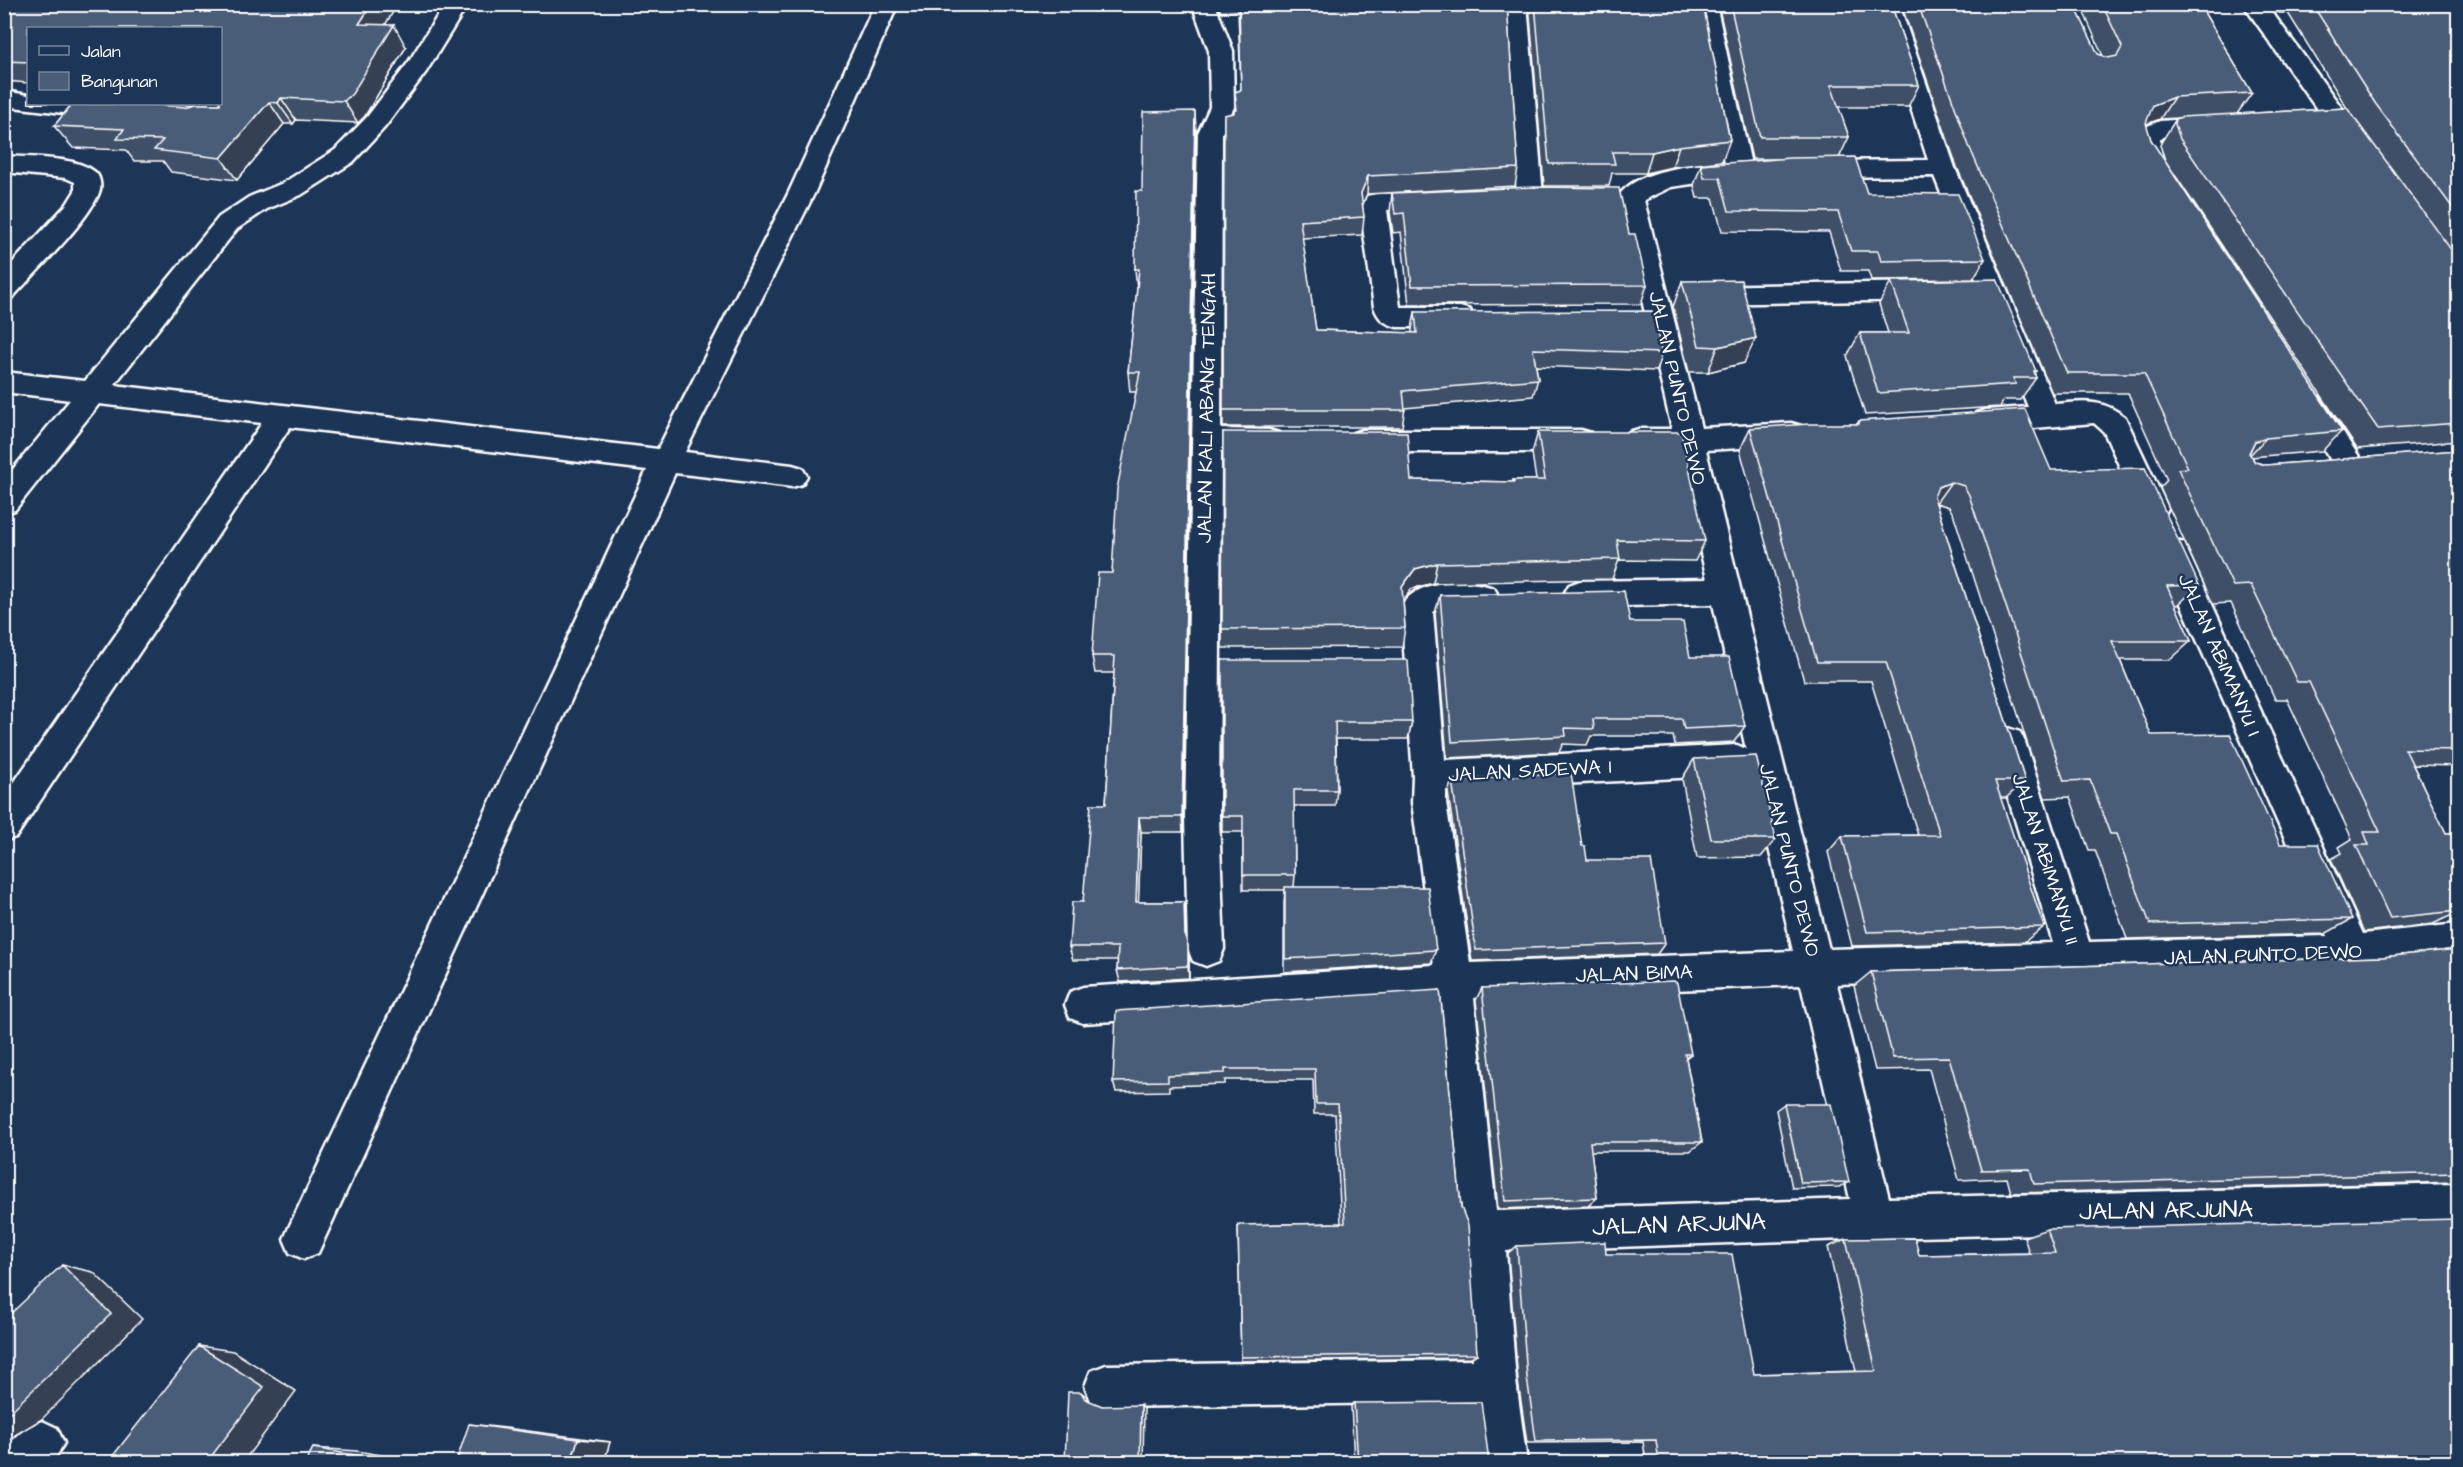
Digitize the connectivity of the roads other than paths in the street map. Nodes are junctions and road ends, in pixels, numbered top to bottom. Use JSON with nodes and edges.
{"nodes":[{"id":1,"x":457,"y":4,"type":"edge"},
{"id":2,"x":886,"y":4,"type":"edge"},
{"id":3,"x":1203,"y":4,"type":"edge"},
{"id":4,"x":1516,"y":4,"type":"edge"},
{"id":5,"x":1705,"y":4,"type":"edge"},
{"id":6,"x":1888,"y":4,"type":"edge"},
{"id":7,"x":2254,"y":4,"type":"edge"},
{"id":8,"x":4,"y":98,"type":"edge"},
{"id":9,"x":27,"y":102,"type":"edge"},
{"id":10,"x":50,"y":105,"type":"edge"},
{"id":11,"x":136,"y":113,"type":"edge"},
{"id":12,"x":2243,"y":123,"type":"edge"},
{"id":13,"x":4,"y":164,"type":"edge"},
{"id":14,"x":1943,"y":168,"type":"junction"},
{"id":15,"x":2372,"y":168,"type":"edge"},
{"id":16,"x":1763,"y":169,"type":"junction"},
{"id":17,"x":2170,"y":191,"type":"edge"},
{"id":18,"x":1530,"y":196,"type":"edge"},
{"id":19,"x":1458,"y":198,"type":"edge"},
{"id":20,"x":4,"y":290,"type":"edge"},
{"id":21,"x":1974,"y":290,"type":"junction"},
{"id":22,"x":1650,"y":309,"type":"junction"},
{"id":23,"x":1480,"y":317,"type":"edge"},
{"id":24,"x":4,"y":382,"type":"edge"},
{"id":25,"x":2297,"y":385,"type":"edge"},
{"id":26,"x":94,"y":393,"type":"junction"},
{"id":27,"x":283,"y":415,"type":"junction"},
{"id":28,"x":2046,"y":417,"type":"junction"},
{"id":29,"x":1963,"y":423,"type":"edge"},
{"id":30,"x":1820,"y":432,"type":"edge"},
{"id":31,"x":1207,"y":440,"type":"junction"},
{"id":32,"x":1689,"y":440,"type":"junction"},
{"id":33,"x":1291,"y":441,"type":"edge"},
{"id":34,"x":1339,"y":441,"type":"edge"},
{"id":35,"x":666,"y":461,"type":"junction"},
{"id":36,"x":2314,"y":466,"type":"edge"},
{"id":37,"x":792,"y":476,"type":"dead end"},
{"id":38,"x":4,"y":502,"type":"edge"},
{"id":39,"x":1725,"y":591,"type":"junction"},
{"id":40,"x":1551,"y":595,"type":"edge"},
{"id":41,"x":1517,"y":596,"type":"edge"},
{"id":42,"x":1420,"y":657,"type":"junction"},
{"id":43,"x":1388,"y":663,"type":"edge"},
{"id":44,"x":1998,"y":711,"type":"edge"},
{"id":45,"x":1765,"y":758,"type":"junction"},
{"id":46,"x":1431,"y":776,"type":"junction"},
{"id":47,"x":4,"y":825,"type":"edge"},
{"id":48,"x":2458,"y":941,"type":"edge"},
{"id":49,"x":1206,"y":949,"type":"dead end"},
{"id":50,"x":2353,"y":952,"type":"junction"},
{"id":51,"x":2077,"y":962,"type":"junction"},
{"id":52,"x":1815,"y":967,"type":"junction"},
{"id":53,"x":1454,"y":981,"type":"junction"},
{"id":54,"x":1083,"y":1005,"type":"dead end"},
{"id":55,"x":2458,"y":1204,"type":"edge"},
{"id":56,"x":1874,"y":1218,"type":"junction"},
{"id":57,"x":1484,"y":1229,"type":"junction"},
{"id":58,"x":304,"y":1239,"type":"dead end"},
{"id":59,"x":1495,"y":1381,"type":"junction"},
{"id":60,"x":1106,"y":1386,"type":"dead end"},
{"id":61,"x":1506,"y":1462,"type":"edge"}],
"edges":[{"from":1,"to":26,"type":"street"},
{"from":2,"to":35,"type":"street"},
{"from":3,"to":31,"type":"street","name":"JALAN KALI ABANG TENGAH"},
{"from":4,"to":18,"type":"street"},
{"from":5,"to":16,"type":"street"},
{"from":6,"to":14,"type":"street"},
{"from":7,"to":15,"type":"street"},
{"from":8,"to":9,"type":"street"},
{"from":10,"to":11,"type":"street"},
{"from":12,"to":17,"type":"street"},
{"from":13,"to":20,"type":"street"},
{"from":14,"to":16,"type":"street"},
{"from":14,"to":21,"type":"street"},
{"from":16,"to":22,"type":"street","name":"JALAN PUNTO DEWO"},
{"from":19,"to":23,"type":"street"},
{"from":21,"to":22,"type":"street"},
{"from":21,"to":28,"type":"street"},
{"from":22,"to":32,"type":"street","name":"JALAN PUNTO DEWO"},
{"from":24,"to":26,"type":"street"},
{"from":25,"to":36,"type":"street"},
{"from":26,"to":27,"type":"street"},
{"from":26,"to":38,"type":"street"},
{"from":27,"to":35,"type":"street"},
{"from":27,"to":47,"type":"street"},
{"from":28,"to":29,"type":"street","name":"JALAN ABIMANYU I"},
{"from":28,"to":50,"type":"street","name":"JALAN ABIMANYU I"},
{"from":30,"to":32,"type":"street"},
{"from":31,"to":33,"type":"street"},
{"from":31,"to":49,"type":"street","name":"JALAN KALI ABANG TENGAH"},
{"from":32,"to":34,"type":"street"},
{"from":32,"to":39,"type":"street","name":"JALAN PUNTO DEWO"},
{"from":35,"to":37,"type":"street"},
{"from":35,"to":58,"type":"street"},
{"from":39,"to":40,"type":"street"},
{"from":39,"to":45,"type":"street","name":"JALAN PUNTO DEWO"},
{"from":41,"to":42,"type":"street"},
{"from":42,"to":43,"type":"street"},
{"from":42,"to":46,"type":"street"},
{"from":44,"to":51,"type":"street","name":"JALAN ABIMANYU II"},
{"from":45,"to":46,"type":"street","name":"JALAN SADEWA I"},
{"from":45,"to":52,"type":"street","name":"JALAN PUNTO DEWO"},
{"from":46,"to":53,"type":"street","name":"JALAN SADEWA I"},
{"from":48,"to":50,"type":"street","name":"JALAN PUNTO DEWO"},
{"from":50,"to":51,"type":"street","name":"JALAN PUNTO DEWO"},
{"from":51,"to":52,"type":"street","name":"JALAN PUNTO DEWO"},
{"from":52,"to":53,"type":"street","name":"JALAN BIMA"},
{"from":52,"to":56,"type":"street"},
{"from":53,"to":54,"type":"street","name":"JALAN BIMA"},
{"from":53,"to":57,"type":"street","name":"JALAN SADEWA I"},
{"from":55,"to":56,"type":"street","name":"JALAN ARJUNA"},
{"from":56,"to":57,"type":"street","name":"JALAN ARJUNA"},
{"from":57,"to":59,"type":"street","name":"JALAN SADEWA I"},
{"from":59,"to":60,"type":"street"},
{"from":59,"to":61,"type":"street","name":"JALAN SADEWA I"}]}
